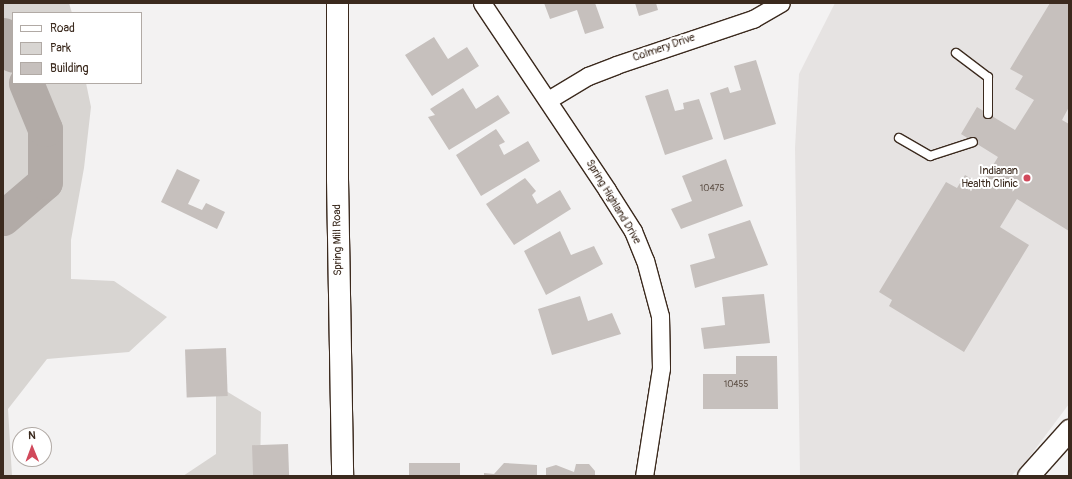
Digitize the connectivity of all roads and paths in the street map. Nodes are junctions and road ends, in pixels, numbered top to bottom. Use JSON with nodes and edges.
{"nodes":[{"id":1,"x":337,"y":3,"type":"edge"},
{"id":2,"x":482,"y":3,"type":"edge"},
{"id":3,"x":782,"y":3,"type":"edge"},
{"id":4,"x":956,"y":53,"type":"dead end"},
{"id":5,"x":548,"y":100,"type":"junction"},
{"id":6,"x":988,"y":114,"type":"dead end"},
{"id":7,"x":899,"y":138,"type":"dead end"},
{"id":8,"x":974,"y":142,"type":"dead end"},
{"id":9,"x":1069,"y":430,"type":"edge"},
{"id":10,"x":342,"y":476,"type":"edge"},
{"id":11,"x":644,"y":476,"type":"edge"},
{"id":12,"x":1028,"y":476,"type":"edge"}],
"edges":[{"from":1,"to":10,"type":"street","name":"Spring Mill Road"},
{"from":2,"to":5,"type":"street","name":"Spring Highland Drive"},
{"from":3,"to":5,"type":"street","name":"Colmery Drive"},
{"from":4,"to":6,"type":"lane"},
{"from":5,"to":11,"type":"street","name":"Spring Highland Drive"},
{"from":7,"to":8,"type":"lane"},
{"from":9,"to":12,"type":"street"}]}
